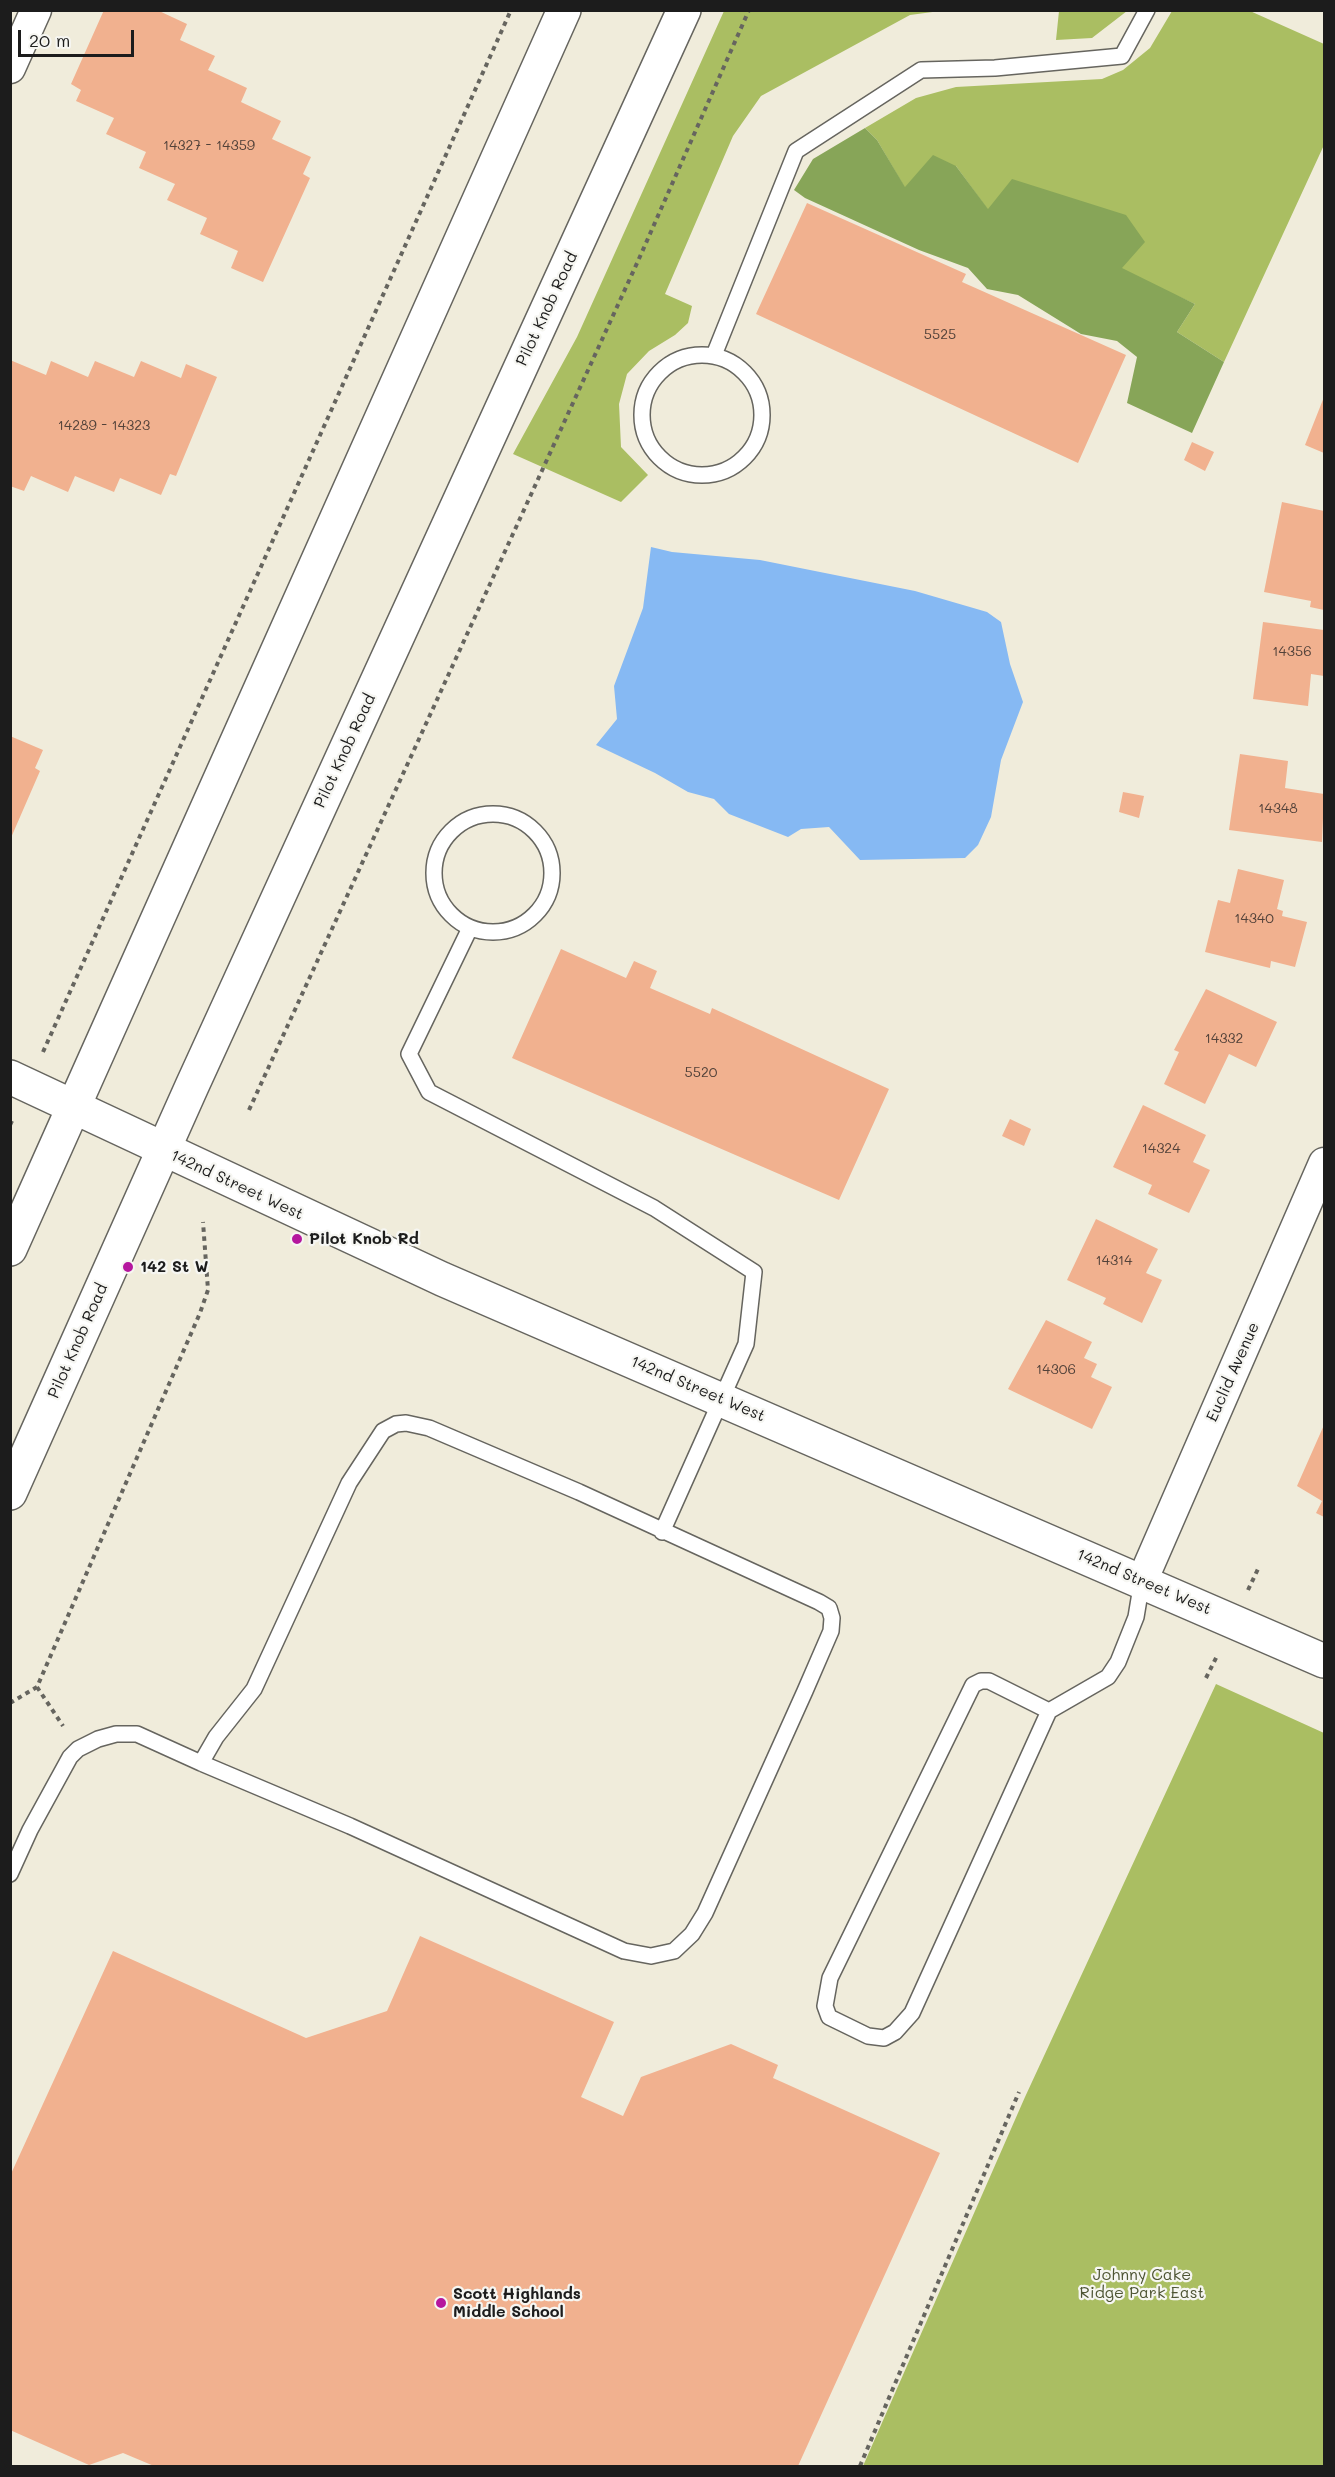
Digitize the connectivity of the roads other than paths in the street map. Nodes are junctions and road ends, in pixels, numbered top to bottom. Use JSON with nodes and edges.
{"nodes":[{"id":1,"x":36,"y":10,"type":"edge"},
{"id":2,"x":564,"y":10,"type":"edge"},
{"id":3,"x":684,"y":10,"type":"edge"},
{"id":4,"x":1147,"y":10,"type":"edge"},
{"id":5,"x":10,"y":68,"type":"edge"},
{"id":6,"x":714,"y":355,"type":"junction"},
{"id":7,"x":470,"y":928,"type":"junction"},
{"id":8,"x":10,"y":1077,"type":"edge"},
{"id":9,"x":75,"y":1109,"type":"junction"},
{"id":10,"x":163,"y":1150,"type":"junction"},
{"id":11,"x":1324,"y":1163,"type":"edge"},
{"id":12,"x":10,"y":1249,"type":"edge"},
{"id":13,"x":722,"y":1400,"type":"junction"},
{"id":14,"x":10,"y":1493,"type":"edge"},
{"id":15,"x":662,"y":1532,"type":"junction"},
{"id":16,"x":1142,"y":1581,"type":"junction"},
{"id":17,"x":1324,"y":1661,"type":"edge"},
{"id":18,"x":1049,"y":1711,"type":"junction"},
{"id":19,"x":201,"y":1763,"type":"junction"},
{"id":20,"x":10,"y":1874,"type":"edge"}],
"edges":[{"from":1,"to":5,"type":"street"},
{"from":2,"to":9,"type":"main road"},
{"from":3,"to":10,"type":"main road","name":"Pilot Knob Road"},
{"from":4,"to":6,"type":"lane"},
{"from":6,"to":6,"type":"lane"},
{"from":7,"to":7,"type":"lane"},
{"from":7,"to":13,"type":"lane"},
{"from":8,"to":9,"type":"main road","name":"142nd Street West"},
{"from":9,"to":10,"type":"main road","name":"142nd Street West"},
{"from":9,"to":12,"type":"main road"},
{"from":10,"to":13,"type":"main road","name":"142nd Street West"},
{"from":10,"to":14,"type":"main road","name":"Pilot Knob Road"},
{"from":11,"to":16,"type":"street","name":"Euclid Avenue"},
{"from":13,"to":15,"type":"lane"},
{"from":13,"to":16,"type":"main road","name":"142nd Street West"},
{"from":15,"to":19,"type":"lane"},
{"from":15,"to":19,"type":"lane"},
{"from":16,"to":17,"type":"main road","name":"142nd Street West"},
{"from":16,"to":18,"type":"lane"},
{"from":18,"to":18,"type":"lane"},
{"from":19,"to":20,"type":"lane"}]}
